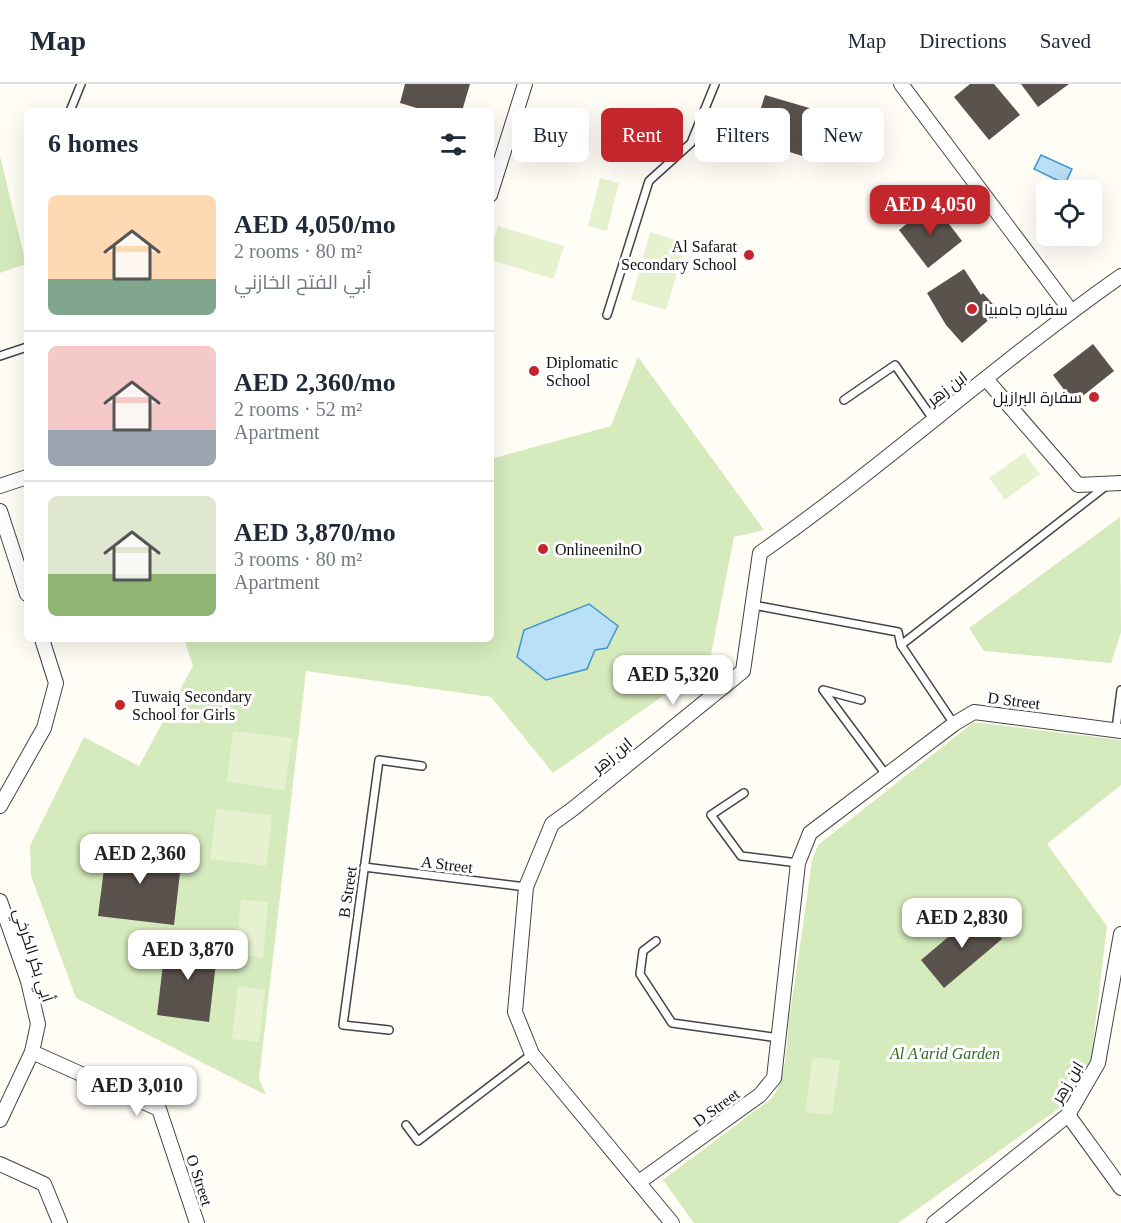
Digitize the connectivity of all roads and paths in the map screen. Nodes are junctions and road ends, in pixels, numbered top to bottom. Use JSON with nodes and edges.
{"nodes":[{"id":1,"x":81,"y":84,"type":"edge"},
{"id":2,"x":525,"y":84,"type":"edge"},
{"id":3,"x":716,"y":84,"type":"edge"},
{"id":4,"x":901,"y":84,"type":"edge"},
{"id":5,"x":70,"y":108,"type":"edge"},
{"id":6,"x":494,"y":182,"type":"edge"},
{"id":7,"x":1121,"y":276,"type":"edge"},
{"id":8,"x":1071,"y":311,"type":"junction"},
{"id":9,"x":608,"y":315,"type":"dead end"},
{"id":10,"x":24,"y":347,"type":"edge"},
{"id":11,"x":0,"y":357,"type":"edge"},
{"id":12,"x":986,"y":379,"type":"junction"},
{"id":13,"x":844,"y":400,"type":"dead end"},
{"id":14,"x":933,"y":419,"type":"junction"},
{"id":15,"x":24,"y":478,"type":"edge"},
{"id":16,"x":1116,"y":483,"type":"edge"},
{"id":17,"x":0,"y":486,"type":"edge"},
{"id":18,"x":0,"y":511,"type":"edge"},
{"id":19,"x":24,"y":585,"type":"edge"},
{"id":20,"x":753,"y":605,"type":"junction"},
{"id":21,"x":43,"y":642,"type":"edge"},
{"id":22,"x":901,"y":645,"type":"junction"},
{"id":23,"x":1121,"y":690,"type":"edge"},
{"id":24,"x":861,"y":700,"type":"dead end"},
{"id":25,"x":954,"y":724,"type":"junction"},
{"id":26,"x":1119,"y":730,"type":"edge"},
{"id":27,"x":422,"y":766,"type":"dead end"},
{"id":28,"x":887,"y":776,"type":"junction"},
{"id":29,"x":744,"y":793,"type":"dead end"},
{"id":30,"x":0,"y":806,"type":"edge"},
{"id":31,"x":798,"y":863,"type":"junction"},
{"id":32,"x":364,"y":867,"type":"junction"},
{"id":33,"x":526,"y":887,"type":"junction"},
{"id":34,"x":0,"y":906,"type":"edge"},
{"id":35,"x":1121,"y":934,"type":"edge"},
{"id":36,"x":656,"y":941,"type":"dead end"},
{"id":37,"x":389,"y":1030,"type":"dead end"},
{"id":38,"x":779,"y":1038,"type":"junction"},
{"id":39,"x":32,"y":1052,"type":"junction"},
{"id":40,"x":532,"y":1054,"type":"junction"},
{"id":41,"x":1068,"y":1115,"type":"junction"},
{"id":42,"x":0,"y":1120,"type":"edge"},
{"id":43,"x":406,"y":1125,"type":"dead end"},
{"id":44,"x":0,"y":1164,"type":"edge"},
{"id":45,"x":639,"y":1182,"type":"junction"},
{"id":46,"x":1121,"y":1188,"type":"edge"},
{"id":47,"x":60,"y":1223,"type":"edge"},
{"id":48,"x":197,"y":1223,"type":"edge"},
{"id":49,"x":672,"y":1223,"type":"edge"},
{"id":50,"x":934,"y":1223,"type":"edge"}],
"edges":[{"from":1,"to":5,"type":"lane"},
{"from":2,"to":6,"type":"street"},
{"from":3,"to":9,"type":"lane"},
{"from":4,"to":8,"type":"street"},
{"from":7,"to":8,"type":"street","name":"ابن زهر"},
{"from":8,"to":12,"type":"street","name":"ابن زهر"},
{"from":10,"to":11,"type":"lane"},
{"from":12,"to":14,"type":"street","name":"ابن زهر"},
{"from":12,"to":16,"type":"street"},
{"from":13,"to":14,"type":"lane"},
{"from":14,"to":20,"type":"street","name":"ابن زهر"},
{"from":15,"to":17,"type":"street"},
{"from":16,"to":22,"type":"lane"},
{"from":18,"to":19,"type":"street"},
{"from":20,"to":22,"type":"lane"},
{"from":20,"to":33,"type":"street","name":"ابن زهر"},
{"from":21,"to":30,"type":"street"},
{"from":22,"to":25,"type":"lane"},
{"from":23,"to":26,"type":"lane"},
{"from":24,"to":28,"type":"lane"},
{"from":25,"to":26,"type":"street","name":"D Street"},
{"from":25,"to":28,"type":"street","name":"D Street"},
{"from":27,"to":32,"type":"lane","name":"B Street"},
{"from":28,"to":31,"type":"street","name":"D Street"},
{"from":29,"to":31,"type":"lane"},
{"from":31,"to":38,"type":"street","name":"D Street"},
{"from":32,"to":33,"type":"lane","name":"A Street"},
{"from":32,"to":37,"type":"lane","name":"B Street"},
{"from":33,"to":40,"type":"street","name":"ابن زهر"},
{"from":34,"to":39,"type":"street","name":"أبي بكر الكرخي"},
{"from":35,"to":41,"type":"street","name":"ابن زهر"},
{"from":36,"to":38,"type":"lane"},
{"from":38,"to":45,"type":"street","name":"D Street"},
{"from":39,"to":42,"type":"street","name":"أبي بكر الكرخي"},
{"from":39,"to":48,"type":"street","name":"O Street"},
{"from":40,"to":43,"type":"lane"},
{"from":40,"to":45,"type":"street","name":"ابن زهر"},
{"from":41,"to":46,"type":"street"},
{"from":41,"to":50,"type":"street","name":"ابن زهر"},
{"from":44,"to":47,"type":"street"},
{"from":45,"to":49,"type":"street","name":"ابن زهر"}]}
